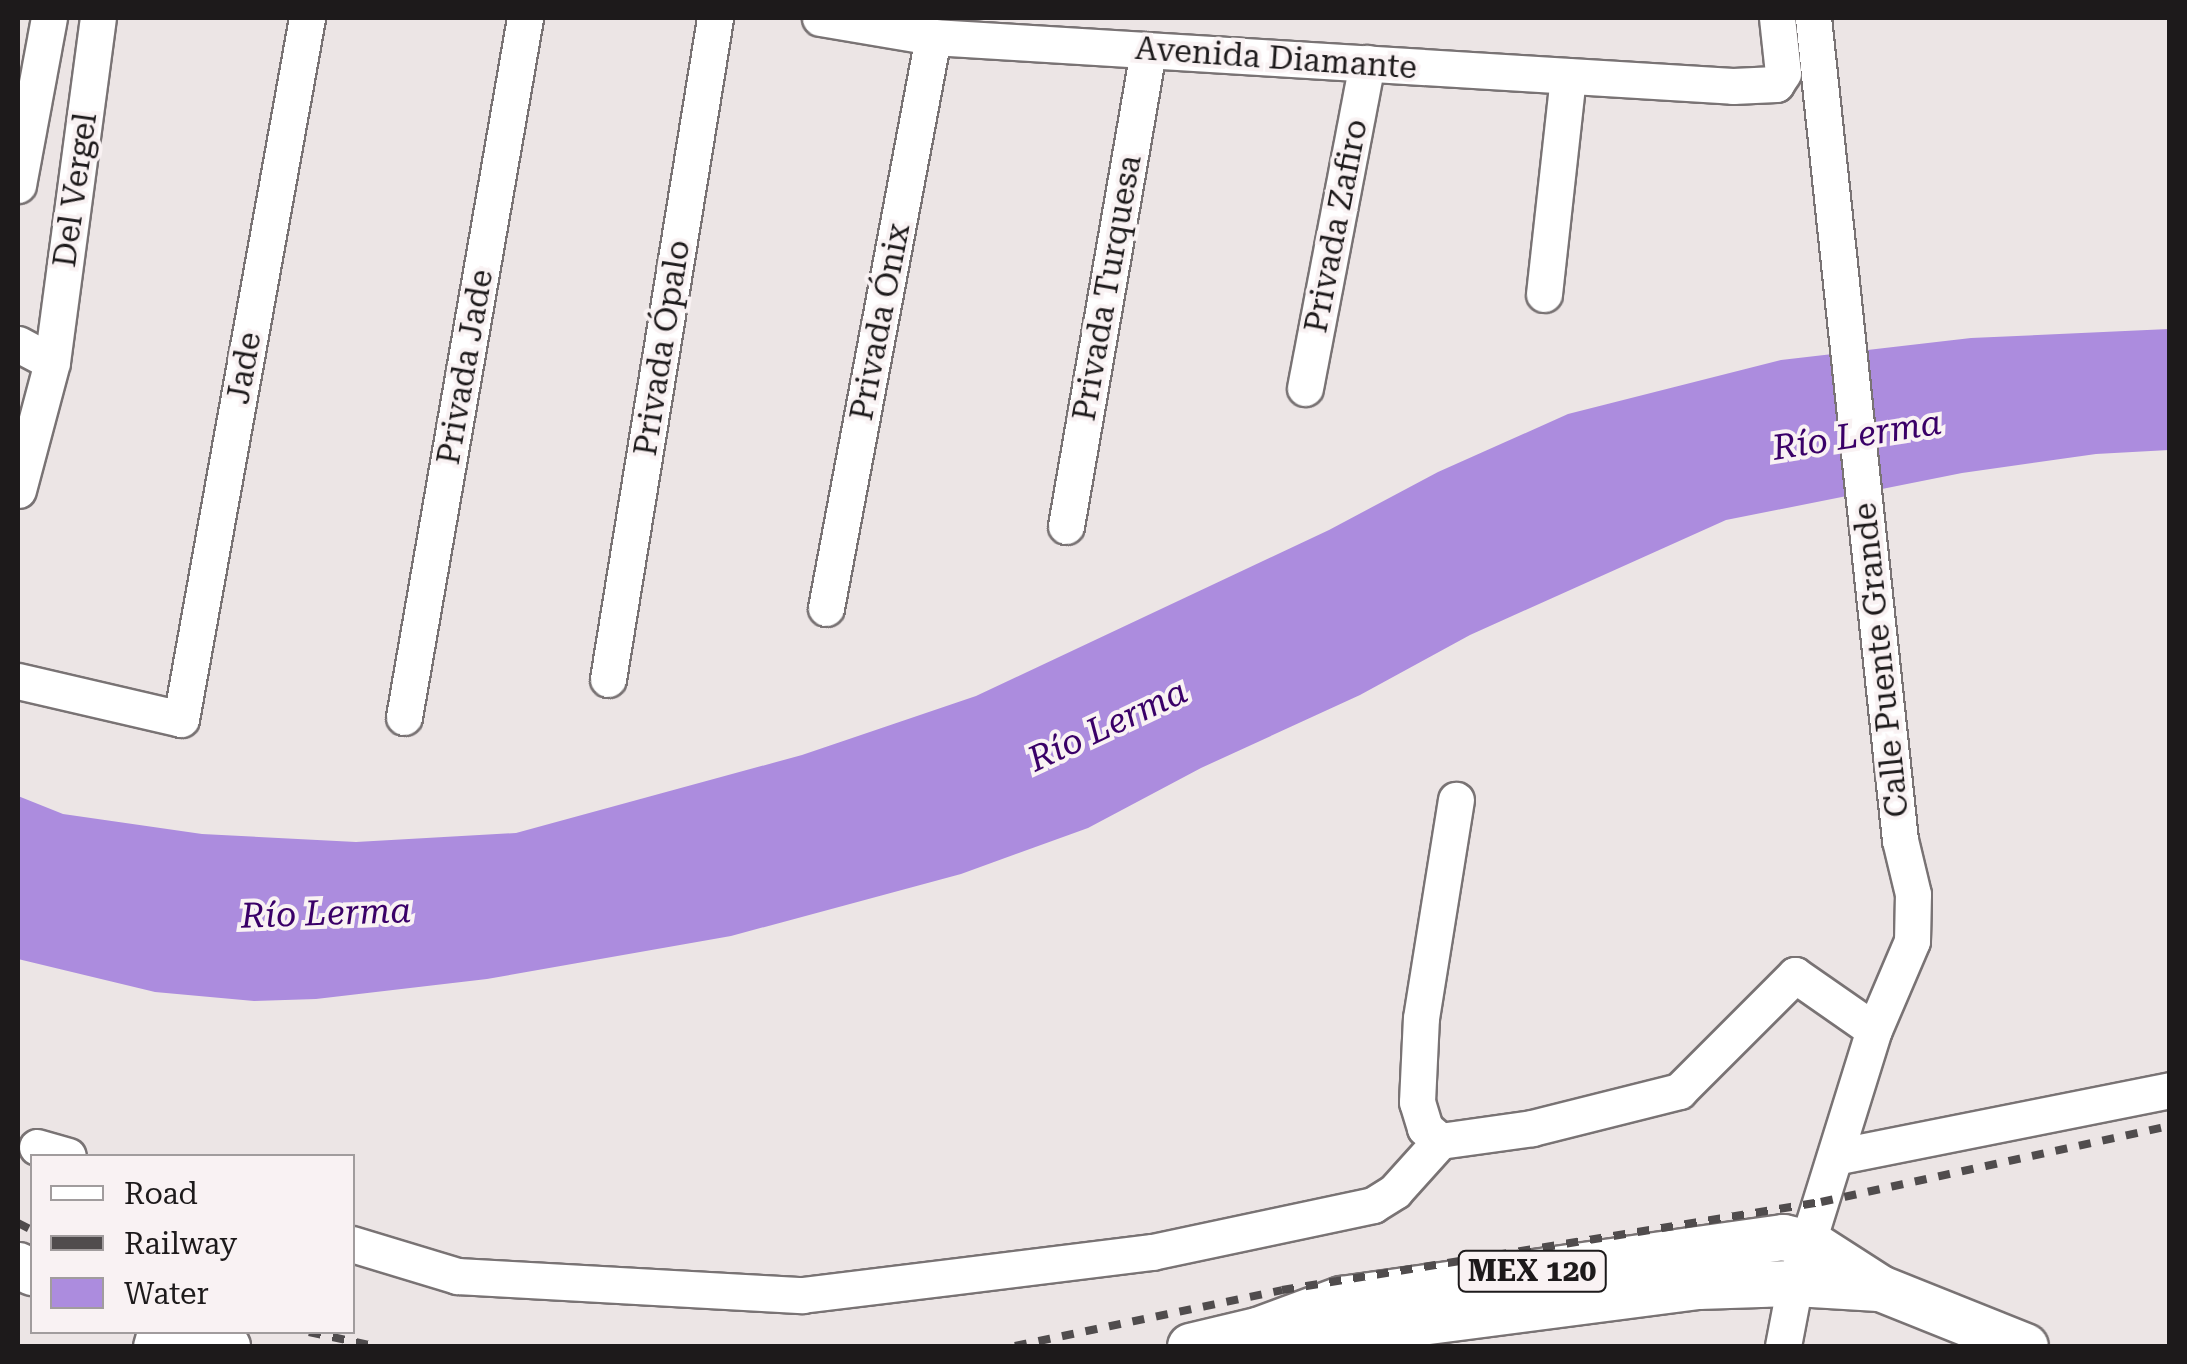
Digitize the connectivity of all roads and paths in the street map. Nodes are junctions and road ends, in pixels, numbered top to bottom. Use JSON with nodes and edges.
{"nodes":[{"id":1,"x":50,"y":18,"type":"edge"},
{"id":2,"x":98,"y":18,"type":"edge"},
{"id":3,"x":307,"y":18,"type":"edge"},
{"id":4,"x":525,"y":18,"type":"edge"},
{"id":5,"x":715,"y":18,"type":"edge"},
{"id":6,"x":820,"y":18,"type":"edge"},
{"id":7,"x":1776,"y":18,"type":"edge"},
{"id":8,"x":1813,"y":18,"type":"edge"},
{"id":9,"x":933,"y":36,"type":"junction"},
{"id":10,"x":1148,"y":50,"type":"junction"},
{"id":11,"x":1367,"y":63,"type":"junction"},
{"id":12,"x":1568,"y":76,"type":"junction"},
{"id":13,"x":18,"y":185,"type":"edge"},
{"id":14,"x":1544,"y":294,"type":"dead end"},
{"id":15,"x":18,"y":344,"type":"edge"},
{"id":16,"x":52,"y":362,"type":"junction"},
{"id":17,"x":1305,"y":388,"type":"dead end"},
{"id":18,"x":18,"y":490,"type":"edge"},
{"id":19,"x":1066,"y":526,"type":"dead end"},
{"id":20,"x":826,"y":608,"type":"dead end"},
{"id":21,"x":608,"y":679,"type":"dead end"},
{"id":22,"x":18,"y":681,"type":"edge"},
{"id":23,"x":404,"y":717,"type":"dead end"},
{"id":24,"x":1456,"y":800,"type":"dead end"},
{"id":25,"x":1874,"y":1030,"type":"junction"},
{"id":26,"x":2170,"y":1090,"type":"edge"},
{"id":27,"x":1440,"y":1141,"type":"junction"},
{"id":28,"x":1835,"y":1157,"type":"junction"},
{"id":29,"x":355,"y":1245,"type":"edge"},
{"id":30,"x":1803,"y":1263,"type":"junction"},
{"id":31,"x":1337,"y":1326,"type":"edge"},
{"id":32,"x":183,"y":1334,"type":"edge"},
{"id":33,"x":228,"y":1346,"type":"edge"},
{"id":34,"x":1190,"y":1346,"type":"edge"},
{"id":35,"x":1783,"y":1346,"type":"edge"},
{"id":36,"x":2025,"y":1346,"type":"edge"}],
"edges":[{"from":1,"to":13,"type":"street","name":"Del Vergel"},
{"from":2,"to":16,"type":"street","name":"Del Vergel"},
{"from":3,"to":22,"type":"street","name":"Jade"},
{"from":4,"to":23,"type":"street","name":"Privada Jade"},
{"from":5,"to":21,"type":"street","name":"Privada Ópalo"},
{"from":6,"to":9,"type":"street","name":"Avenida Diamante"},
{"from":7,"to":12,"type":"street","name":"Avenida Diamante"},
{"from":8,"to":25,"type":"street","name":"Calle Puente Grande"},
{"from":9,"to":10,"type":"street","name":"Avenida Diamante"},
{"from":9,"to":20,"type":"street","name":"Privada Ónix"},
{"from":10,"to":11,"type":"street","name":"Avenida Diamante"},
{"from":10,"to":19,"type":"street","name":"Privada Turquesa"},
{"from":11,"to":12,"type":"street","name":"Avenida Diamante"},
{"from":11,"to":17,"type":"street","name":"Privada Zafiro"},
{"from":12,"to":14,"type":"street"},
{"from":15,"to":16,"type":"street"},
{"from":16,"to":18,"type":"street","name":"Del Vergel"},
{"from":24,"to":27,"type":"street"},
{"from":25,"to":27,"type":"street"},
{"from":25,"to":28,"type":"street","name":"Calle Puente Grande"},
{"from":26,"to":28,"type":"street"},
{"from":27,"to":29,"type":"street"},
{"from":28,"to":30,"type":"street","name":"Calle Puente Grande"},
{"from":30,"to":31,"type":"main road","number":"MEX 120"},
{"from":30,"to":35,"type":"street","name":"Calle Puente Grande"},
{"from":30,"to":36,"type":"main road"},
{"from":31,"to":34,"type":"main road","number":"MEX 120"},
{"from":32,"to":33,"type":"main road"}]}
